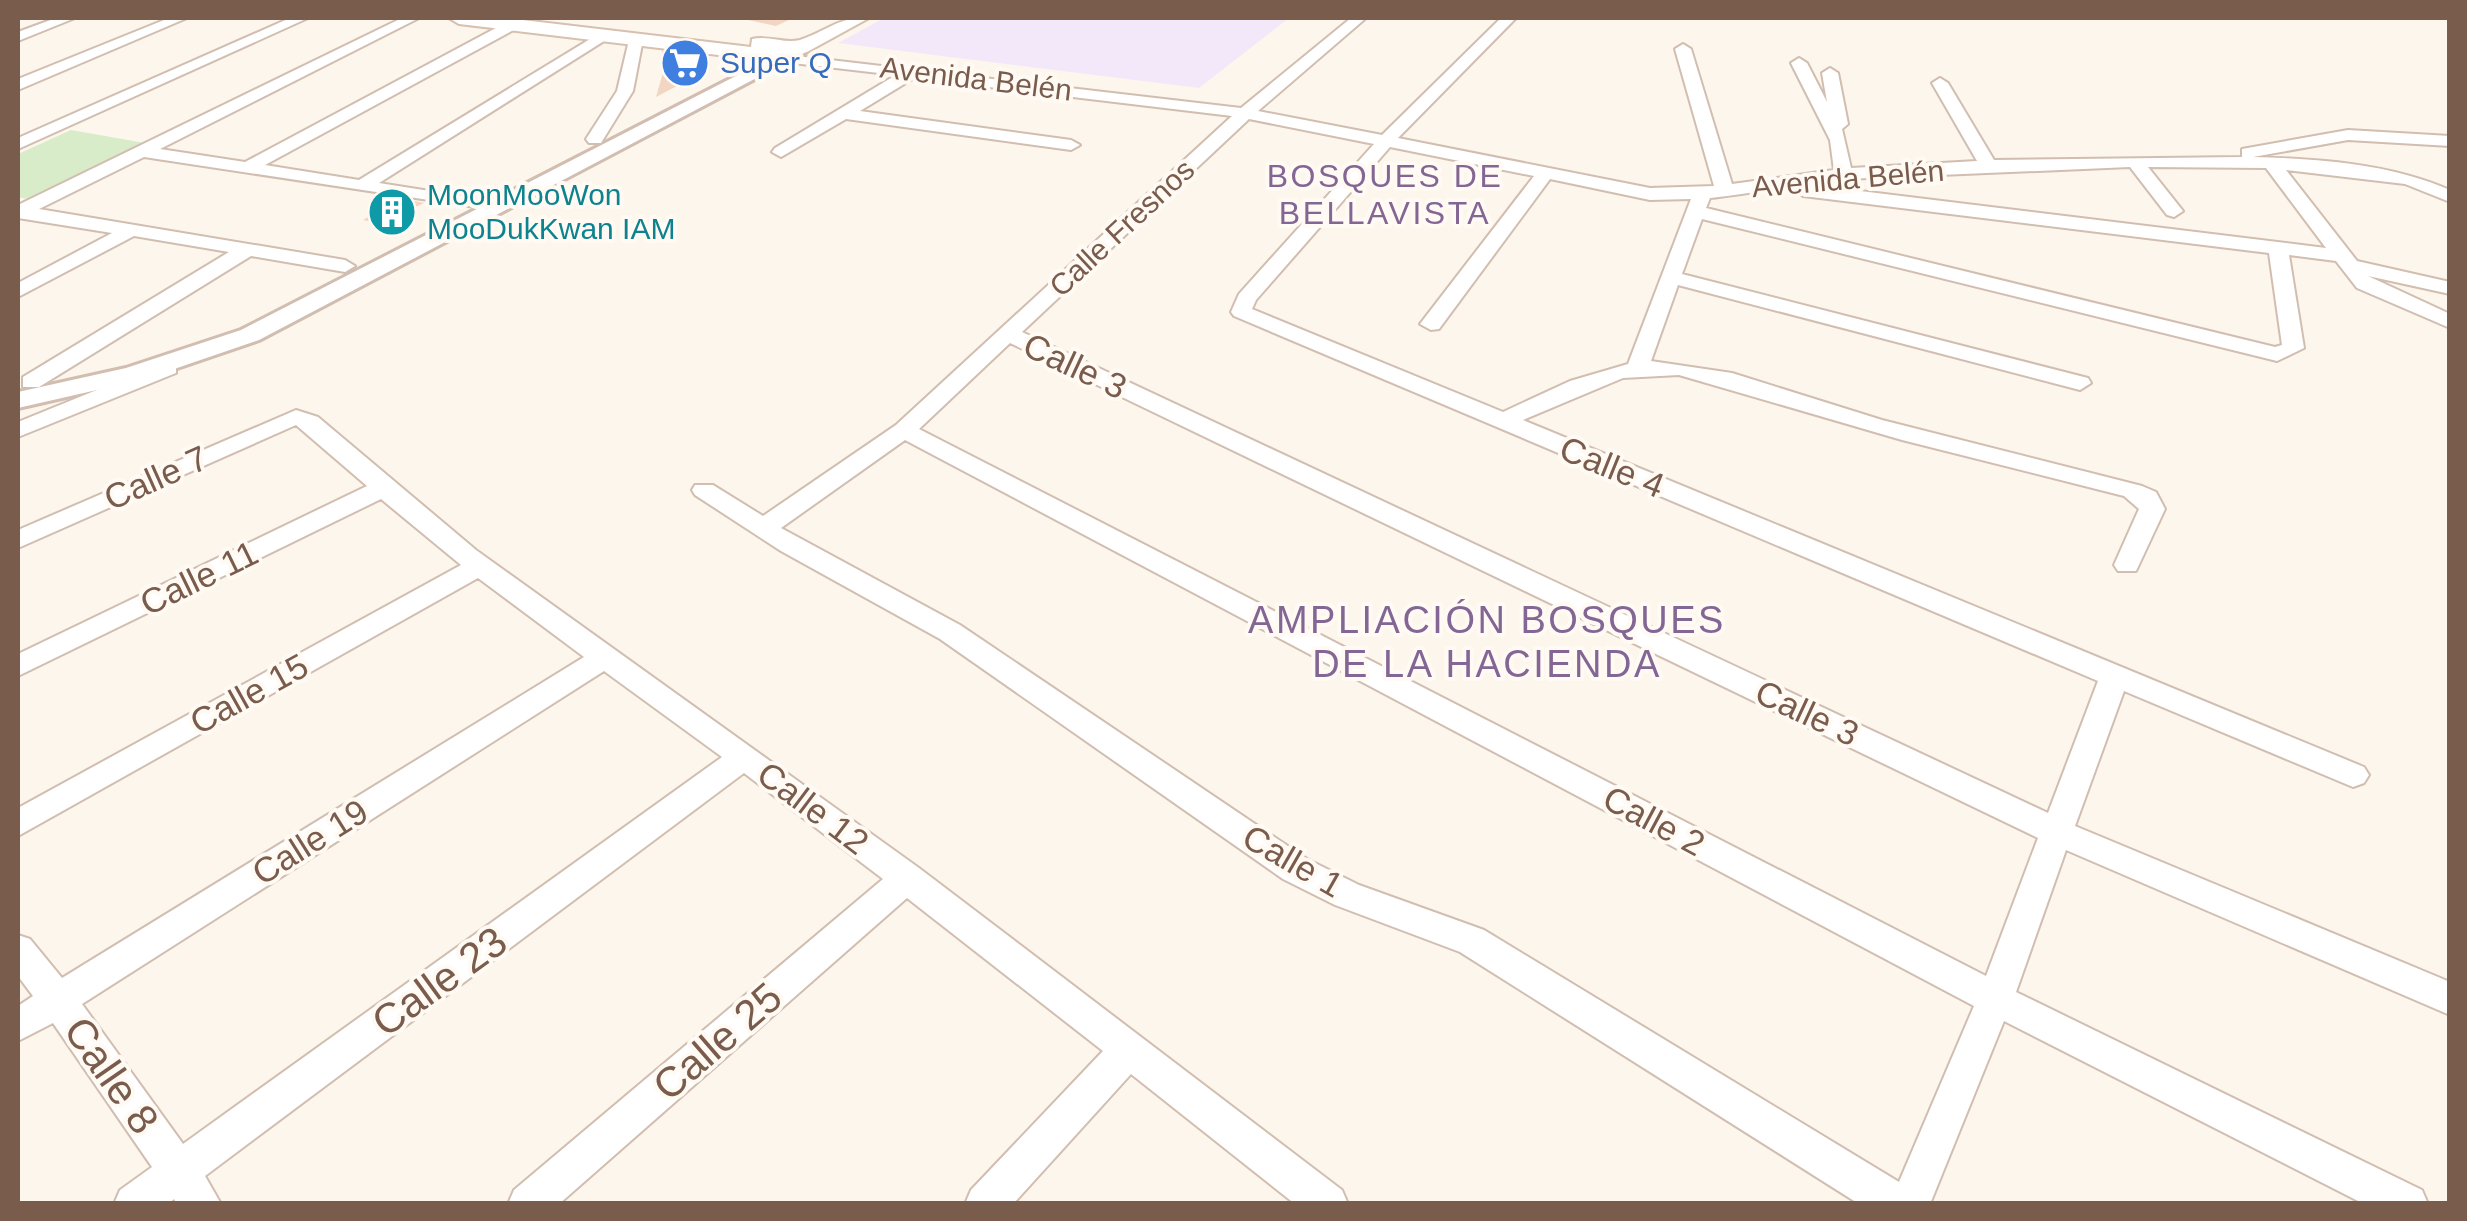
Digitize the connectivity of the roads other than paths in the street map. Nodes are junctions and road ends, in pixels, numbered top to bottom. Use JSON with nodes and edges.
{"nodes":[{"id":1,"x":68,"y":18,"type":"edge"},
{"id":2,"x":180,"y":18,"type":"edge"},
{"id":3,"x":301,"y":18,"type":"edge"},
{"id":4,"x":412,"y":18,"type":"edge"},
{"id":5,"x":458,"y":18,"type":"edge"},
{"id":6,"x":558,"y":18,"type":"edge"},
{"id":7,"x":829,"y":18,"type":"edge"},
{"id":8,"x":860,"y":18,"type":"edge"},
{"id":9,"x":1359,"y":18,"type":"edge"},
{"id":10,"x":1508,"y":18,"type":"edge"},
{"id":11,"x":1522,"y":18,"type":"edge"},
{"id":12,"x":514,"y":24,"type":"junction"},
{"id":13,"x":643,"y":28,"type":"edge"},
{"id":14,"x":604,"y":36,"type":"junction"},
{"id":15,"x":18,"y":37,"type":"edge"},
{"id":16,"x":1683,"y":49,"type":"dead end"},
{"id":17,"x":779,"y":51,"type":"junction"},
{"id":18,"x":1798,"y":64,"type":"dead end"},
{"id":19,"x":914,"y":71,"type":"junction"},
{"id":20,"x":1830,"y":73,"type":"dead end"},
{"id":21,"x":1940,"y":84,"type":"dead end"},
{"id":22,"x":18,"y":85,"type":"edge"},
{"id":23,"x":1251,"y":109,"type":"junction"},
{"id":24,"x":843,"y":114,"type":"junction"},
{"id":25,"x":27,"y":134,"type":"edge"},
{"id":26,"x":595,"y":139,"type":"junction"},
{"id":27,"x":1389,"y":139,"type":"junction"},
{"id":28,"x":1839,"y":140,"type":"junction"},
{"id":29,"x":2450,"y":141,"type":"edge"},
{"id":30,"x":18,"y":144,"type":"edge"},
{"id":31,"x":1071,"y":145,"type":"dead end"},
{"id":32,"x":142,"y":151,"type":"junction"},
{"id":33,"x":781,"y":152,"type":"dead end"},
{"id":34,"x":2232,"y":158,"type":"junction"},
{"id":35,"x":2270,"y":161,"type":"junction"},
{"id":36,"x":2137,"y":164,"type":"junction"},
{"id":37,"x":247,"y":168,"type":"junction"},
{"id":38,"x":1990,"y":168,"type":"junction"},
{"id":39,"x":1545,"y":174,"type":"junction"},
{"id":40,"x":1843,"y":174,"type":"junction"},
{"id":41,"x":1759,"y":185,"type":"junction"},
{"id":42,"x":360,"y":187,"type":"junction"},
{"id":43,"x":1726,"y":191,"type":"junction"},
{"id":44,"x":2450,"y":197,"type":"edge"},
{"id":45,"x":468,"y":203,"type":"junction"},
{"id":46,"x":1700,"y":203,"type":"junction"},
{"id":47,"x":2174,"y":211,"type":"dead end"},
{"id":48,"x":18,"y":212,"type":"edge"},
{"id":49,"x":130,"y":231,"type":"junction"},
{"id":50,"x":2278,"y":248,"type":"junction"},
{"id":51,"x":246,"y":250,"type":"junction"},
{"id":52,"x":2346,"y":260,"type":"junction"},
{"id":53,"x":345,"y":266,"type":"junction"},
{"id":54,"x":1671,"y":277,"type":"junction"},
{"id":55,"x":2450,"y":288,"type":"edge"},
{"id":56,"x":18,"y":291,"type":"edge"},
{"id":57,"x":2450,"y":322,"type":"edge"},
{"id":58,"x":1431,"y":324,"type":"dead end"},
{"id":59,"x":1009,"y":334,"type":"junction"},
{"id":60,"x":178,"y":363,"type":"junction"},
{"id":61,"x":1637,"y":368,"type":"junction"},
{"id":62,"x":2080,"y":383,"type":"dead end"},
{"id":63,"x":22,"y":389,"type":"edge"},
{"id":64,"x":296,"y":417,"type":"joint"},
{"id":65,"x":1501,"y":422,"type":"junction"},
{"id":66,"x":18,"y":430,"type":"edge"},
{"id":67,"x":904,"y":430,"type":"junction"},
{"id":68,"x":380,"y":489,"type":"junction"},
{"id":69,"x":704,"y":490,"type":"dead end"},
{"id":70,"x":764,"y":528,"type":"junction"},
{"id":71,"x":18,"y":540,"type":"edge"},
{"id":72,"x":2126,"y":564,"type":"dead end"},
{"id":73,"x":482,"y":565,"type":"junction"},
{"id":74,"x":602,"y":660,"type":"junction"},
{"id":75,"x":18,"y":666,"type":"edge"},
{"id":76,"x":2115,"y":675,"type":"junction"},
{"id":77,"x":744,"y":757,"type":"junction"},
{"id":78,"x":2353,"y":775,"type":"dead end"},
{"id":79,"x":18,"y":823,"type":"edge"},
{"id":80,"x":2057,"y":832,"type":"junction"},
{"id":81,"x":906,"y":878,"type":"junction"},
{"id":82,"x":18,"y":950,"type":"edge"},
{"id":83,"x":1995,"y":999,"type":"junction"},
{"id":84,"x":2450,"y":999,"type":"edge"},
{"id":85,"x":58,"y":1000,"type":"junction"},
{"id":86,"x":18,"y":1025,"type":"edge"},
{"id":87,"x":1128,"y":1051,"type":"junction"},
{"id":88,"x":180,"y":1171,"type":"junction"},
{"id":89,"x":134,"y":1204,"type":"edge"},
{"id":90,"x":201,"y":1204,"type":"edge"},
{"id":91,"x":528,"y":1204,"type":"edge"},
{"id":92,"x":985,"y":1204,"type":"edge"},
{"id":93,"x":1328,"y":1204,"type":"edge"},
{"id":94,"x":1898,"y":1204,"type":"edge"},
{"id":95,"x":1910,"y":1204,"type":"edge"},
{"id":96,"x":2408,"y":1204,"type":"edge"}],
"edges":[{"from":1,"to":15,"type":"street"},
{"from":2,"to":22,"type":"street"},
{"from":3,"to":25,"type":"street"},
{"from":4,"to":32,"type":"street"},
{"from":5,"to":12,"type":"main road","name":"Avenida Belén"},
{"from":6,"to":13,"type":"main road","name":"Avenida Belén"},
{"from":7,"to":17,"type":"main road"},
{"from":8,"to":17,"type":"main road"},
{"from":9,"to":23,"type":"street","name":"Calle Fresnos"},
{"from":10,"to":11,"type":"street"},
{"from":10,"to":27,"type":"street","name":"Calle 4"},
{"from":12,"to":14,"type":"main road","name":"Avenida Belén"},
{"from":12,"to":37,"type":"street"},
{"from":13,"to":14,"type":"main road","name":"Avenida Belén"},
{"from":13,"to":17,"type":"main road","name":"Avenida Belén"},
{"from":13,"to":26,"type":"street"},
{"from":14,"to":42,"type":"street"},
{"from":16,"to":43,"type":"street"},
{"from":17,"to":19,"type":"street","name":"Avenida Belén"},
{"from":17,"to":23,"type":"street","name":"Avenida Belén"},
{"from":17,"to":26,"type":"street"},
{"from":17,"to":60,"type":"street"},
{"from":18,"to":28,"type":"street"},
{"from":19,"to":23,"type":"street","name":"Avenida Belén"},
{"from":19,"to":24,"type":"street"},
{"from":20,"to":28,"type":"street"},
{"from":21,"to":38,"type":"street"},
{"from":23,"to":27,"type":"street","name":"Avenida Belén"},
{"from":23,"to":59,"type":"street","name":"Calle Fresnos"},
{"from":24,"to":31,"type":"street"},
{"from":24,"to":33,"type":"street"},
{"from":25,"to":30,"type":"street"},
{"from":26,"to":45,"type":"street"},
{"from":27,"to":39,"type":"street","name":"Avenida Belén"},
{"from":27,"to":65,"type":"street","name":"Calle 4"},
{"from":28,"to":40,"type":"street"},
{"from":29,"to":34,"type":"street"},
{"from":32,"to":37,"type":"street"},
{"from":32,"to":48,"type":"street"},
{"from":34,"to":35,"type":"street","name":"Avenida Belén"},
{"from":34,"to":36,"type":"street","name":"Avenida Belén"},
{"from":35,"to":44,"type":"street","name":"Avenida Belén"},
{"from":35,"to":52,"type":"street"},
{"from":36,"to":38,"type":"street","name":"Avenida Belén"},
{"from":36,"to":47,"type":"street"},
{"from":37,"to":42,"type":"street"},
{"from":38,"to":40,"type":"street","name":"Avenida Belén"},
{"from":39,"to":46,"type":"street","name":"Avenida Belén"},
{"from":39,"to":58,"type":"street"},
{"from":40,"to":41,"type":"street","name":"Avenida Belén"},
{"from":41,"to":43,"type":"street","name":"Avenida Belén"},
{"from":41,"to":50,"type":"street"},
{"from":42,"to":45,"type":"street"},
{"from":43,"to":46,"type":"street","name":"Avenida Belén"},
{"from":45,"to":53,"type":"street"},
{"from":46,"to":50,"type":"street"},
{"from":46,"to":54,"type":"street"},
{"from":48,"to":49,"type":"street"},
{"from":49,"to":51,"type":"street"},
{"from":49,"to":56,"type":"street"},
{"from":50,"to":52,"type":"street"},
{"from":51,"to":53,"type":"street"},
{"from":51,"to":63,"type":"street"},
{"from":52,"to":55,"type":"street"},
{"from":52,"to":57,"type":"street"},
{"from":53,"to":63,"type":"street"},
{"from":54,"to":61,"type":"street"},
{"from":54,"to":62,"type":"street"},
{"from":59,"to":67,"type":"street","name":"Calle Fresnos"},
{"from":59,"to":80,"type":"street","name":"Calle 3"},
{"from":60,"to":63,"type":"street"},
{"from":60,"to":66,"type":"street"},
{"from":61,"to":65,"type":"street"},
{"from":61,"to":72,"type":"street"},
{"from":64,"to":68,"type":"street","name":"Calle 12"},
{"from":64,"to":71,"type":"street","name":"Calle 7"},
{"from":65,"to":76,"type":"street","name":"Calle 4"},
{"from":67,"to":70,"type":"street","name":"Calle Fresnos"},
{"from":67,"to":83,"type":"street","name":"Calle 2"},
{"from":68,"to":73,"type":"street","name":"Calle 12"},
{"from":68,"to":75,"type":"street","name":"Calle 11"},
{"from":69,"to":70,"type":"street","name":"Calle 1"},
{"from":70,"to":94,"type":"street","name":"Calle 1"},
{"from":73,"to":74,"type":"street","name":"Calle 12"},
{"from":73,"to":79,"type":"street","name":"Calle 15"},
{"from":74,"to":77,"type":"street","name":"Calle 12"},
{"from":74,"to":85,"type":"street","name":"Calle 19"},
{"from":76,"to":78,"type":"street","name":"Calle 4"},
{"from":76,"to":80,"type":"street"},
{"from":77,"to":81,"type":"street","name":"Calle 12"},
{"from":77,"to":88,"type":"street","name":"Calle 23"},
{"from":80,"to":83,"type":"street"},
{"from":80,"to":84,"type":"street","name":"Calle 3"},
{"from":81,"to":87,"type":"street","name":"Calle 12"},
{"from":81,"to":91,"type":"street","name":"Calle 25"},
{"from":82,"to":85,"type":"street","name":"Calle 8"},
{"from":83,"to":95,"type":"street"},
{"from":83,"to":96,"type":"street","name":"Calle 2"},
{"from":85,"to":86,"type":"street","name":"Calle 19"},
{"from":85,"to":88,"type":"street","name":"Calle 8"},
{"from":87,"to":92,"type":"street"},
{"from":87,"to":93,"type":"street","name":"Calle 12"},
{"from":88,"to":89,"type":"street","name":"Calle 23"},
{"from":88,"to":90,"type":"street","name":"Calle 8"}]}
